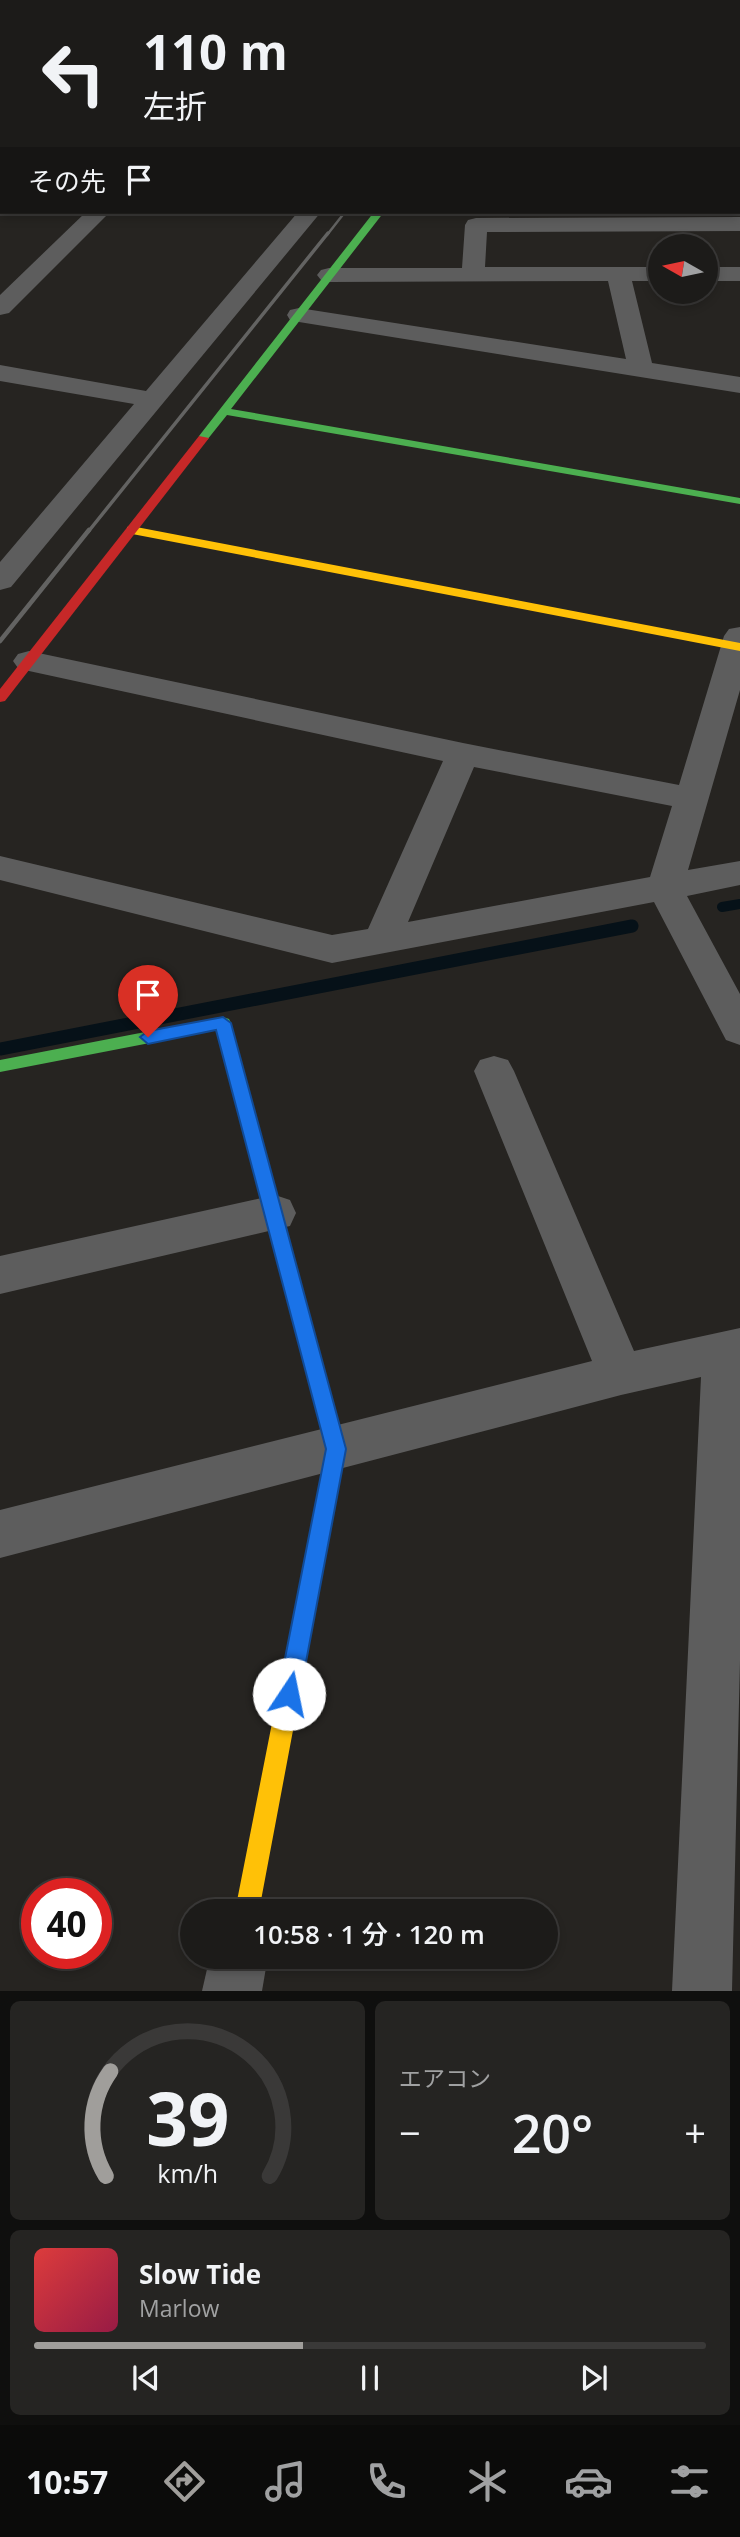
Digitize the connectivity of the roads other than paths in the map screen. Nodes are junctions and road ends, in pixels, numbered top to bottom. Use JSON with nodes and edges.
{"nodes":[{"id":1,"x":97,"y":214,"type":"edge"},
{"id":2,"x":308,"y":214,"type":"edge"},
{"id":3,"x":377,"y":214,"type":"edge"},
{"id":4,"x":740,"y":224,"type":"edge"},
{"id":5,"x":618,"y":274,"type":"junction"},
{"id":6,"x":648,"y":274,"type":"edge"},
{"id":7,"x":718,"y":274,"type":"edge"},
{"id":8,"x":740,"y":274,"type":"edge"},
{"id":9,"x":329,"y":275,"type":"junction"},
{"id":10,"x":473,"y":275,"type":"junction"},
{"id":11,"x":0,"y":308,"type":"edge"},
{"id":12,"x":299,"y":314,"type":"junction"},
{"id":13,"x":641,"y":369,"type":"junction"},
{"id":14,"x":0,"y":373,"type":"edge"},
{"id":15,"x":740,"y":385,"type":"edge"},
{"id":16,"x":153,"y":400,"type":"junction"},
{"id":17,"x":225,"y":411,"type":"junction"},
{"id":18,"x":740,"y":501,"type":"edge"},
{"id":19,"x":131,"y":530,"type":"junction"},
{"id":20,"x":0,"y":581,"type":"edge"},
{"id":21,"x":739,"y":643,"type":"edge"},
{"id":22,"x":29,"y":661,"type":"junction"},
{"id":23,"x":0,"y":698,"type":"edge"},
{"id":24,"x":463,"y":754,"type":"junction"},
{"id":25,"x":692,"y":799,"type":"junction"},
{"id":26,"x":0,"y":868,"type":"edge"},
{"id":27,"x":740,"y":873,"type":"edge"},
{"id":28,"x":665,"y":888,"type":"junction"},
{"id":29,"x":382,"y":940,"type":"junction"},
{"id":30,"x":740,"y":1030,"type":"edge"},
{"id":31,"x":0,"y":1066,"type":"edge"},
{"id":32,"x":494,"y":1071,"type":"dead end"},
{"id":33,"x":275,"y":1213,"type":"junction"},
{"id":34,"x":0,"y":1275,"type":"edge"},
{"id":35,"x":733,"y":1350,"type":"edge"},
{"id":36,"x":621,"y":1374,"type":"junction"},
{"id":37,"x":336,"y":1449,"type":"junction"},
{"id":38,"x":730,"y":1519,"type":"edge"},
{"id":39,"x":0,"y":1534,"type":"edge"},
{"id":40,"x":249,"y":1899,"type":"edge"},
{"id":41,"x":236,"y":1969,"type":"edge"},
{"id":42,"x":232,"y":1991,"type":"edge"},
{"id":43,"x":702,"y":1991,"type":"edge"}],
"edges":[{"from":1,"to":11,"type":"street"},
{"from":2,"to":16,"type":"street"},
{"from":3,"to":9,"type":"street"},
{"from":4,"to":10,"type":"street"},
{"from":5,"to":6,"type":"street"},
{"from":5,"to":10,"type":"street"},
{"from":5,"to":13,"type":"street"},
{"from":7,"to":8,"type":"street"},
{"from":9,"to":10,"type":"street"},
{"from":9,"to":12,"type":"street"},
{"from":12,"to":13,"type":"street"},
{"from":12,"to":17,"type":"street"},
{"from":13,"to":15,"type":"street"},
{"from":14,"to":16,"type":"street"},
{"from":16,"to":20,"type":"street"},
{"from":17,"to":18,"type":"street"},
{"from":17,"to":19,"type":"street"},
{"from":19,"to":21,"type":"street"},
{"from":19,"to":22,"type":"street"},
{"from":21,"to":25,"type":"street"},
{"from":22,"to":23,"type":"street"},
{"from":22,"to":24,"type":"street"},
{"from":24,"to":25,"type":"street"},
{"from":24,"to":29,"type":"street"},
{"from":25,"to":28,"type":"street"},
{"from":26,"to":29,"type":"street"},
{"from":27,"to":28,"type":"street"},
{"from":28,"to":29,"type":"street"},
{"from":28,"to":30,"type":"street"},
{"from":31,"to":33,"type":"street"},
{"from":32,"to":36,"type":"street"},
{"from":33,"to":34,"type":"street"},
{"from":33,"to":37,"type":"street"},
{"from":35,"to":36,"type":"street"},
{"from":35,"to":38,"type":"street"},
{"from":36,"to":37,"type":"street"},
{"from":37,"to":39,"type":"street"},
{"from":37,"to":40,"type":"street"},
{"from":38,"to":43,"type":"street"},
{"from":41,"to":42,"type":"street"}]}
